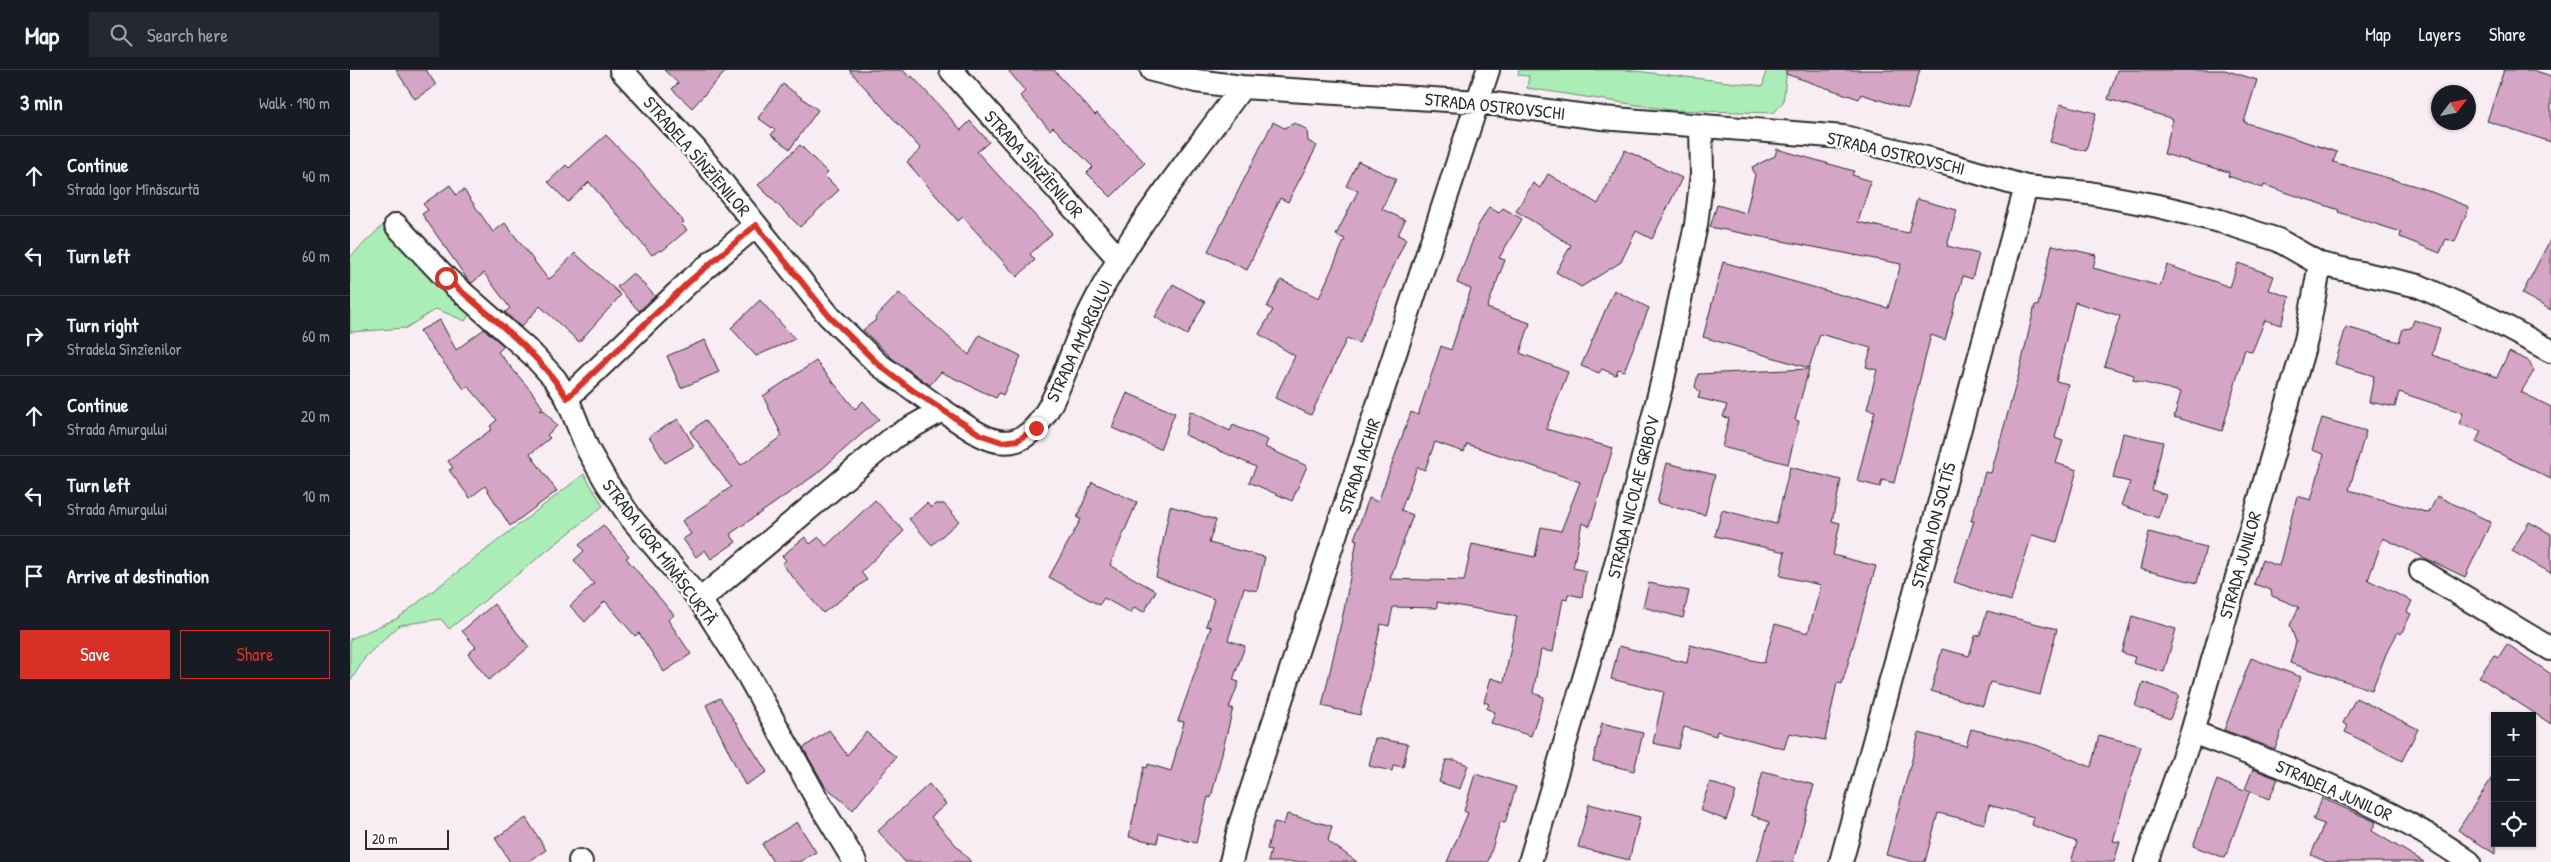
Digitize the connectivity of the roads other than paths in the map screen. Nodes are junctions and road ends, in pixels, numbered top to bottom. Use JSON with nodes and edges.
{"nodes":[{"id":1,"x":621,"y":70,"type":"edge"},
{"id":2,"x":951,"y":70,"type":"edge"},
{"id":3,"x":1152,"y":70,"type":"edge"},
{"id":4,"x":1488,"y":70,"type":"edge"},
{"id":5,"x":1242,"y":87,"type":"junction"},
{"id":6,"x":1479,"y":102,"type":"junction"},
{"id":7,"x":1700,"y":126,"type":"junction"},
{"id":8,"x":2026,"y":187,"type":"junction"},
{"id":9,"x":396,"y":225,"type":"dead end"},
{"id":10,"x":756,"y":225,"type":"junction"},
{"id":11,"x":1118,"y":258,"type":"junction"},
{"id":12,"x":2320,"y":264,"type":"junction"},
{"id":13,"x":2551,"y":350,"type":"edge"},
{"id":14,"x":567,"y":398,"type":"junction"},
{"id":15,"x":942,"y":410,"type":"junction"},
{"id":16,"x":2421,"y":572,"type":"dead end"},
{"id":17,"x":700,"y":600,"type":"junction"},
{"id":18,"x":2551,"y":649,"type":"edge"},
{"id":19,"x":2192,"y":732,"type":"junction"},
{"id":20,"x":855,"y":862,"type":"edge"},
{"id":21,"x":1231,"y":862,"type":"edge"},
{"id":22,"x":1530,"y":862,"type":"edge"},
{"id":23,"x":1841,"y":862,"type":"edge"},
{"id":24,"x":2146,"y":862,"type":"edge"},
{"id":25,"x":2469,"y":862,"type":"edge"}],
"edges":[{"from":1,"to":10,"type":"street","name":"STRADELA SÎNZÎENILOR"},
{"from":2,"to":11,"type":"street","name":"STRADA SÎNZÎENILOR"},
{"from":3,"to":5,"type":"street","name":"STRADA OSTROVSCHI"},
{"from":4,"to":6,"type":"street","name":"STRADA IACHIR"},
{"from":5,"to":6,"type":"street","name":"STRADA OSTROVSCHI"},
{"from":5,"to":11,"type":"street","name":"STRADA AMURGULUI"},
{"from":6,"to":7,"type":"street","name":"STRADA OSTROVSCHI"},
{"from":6,"to":21,"type":"street","name":"STRADA IACHIR"},
{"from":7,"to":8,"type":"street","name":"STRADA OSTROVSCHI"},
{"from":7,"to":22,"type":"street","name":"STRADA NICOLAE GRIBOV"},
{"from":8,"to":12,"type":"street","name":"STRADA OSTROVSCHI"},
{"from":8,"to":23,"type":"street","name":"STRADA ION SOLTÎS"},
{"from":9,"to":14,"type":"street","name":"STRADA IGOR MÎNĂSCURTĂ"},
{"from":10,"to":14,"type":"street"},
{"from":10,"to":15,"type":"street","name":"STRADELA SÎNZÎENILOR"},
{"from":11,"to":15,"type":"street","name":"STRADA AMURGULUI"},
{"from":12,"to":13,"type":"street","name":"STRADA OSTROVSCHI"},
{"from":12,"to":19,"type":"street","name":"STRADA JUNILOR"},
{"from":14,"to":17,"type":"street","name":"STRADA IGOR MÎNĂSCURTĂ"},
{"from":15,"to":17,"type":"street"},
{"from":16,"to":18,"type":"street"},
{"from":17,"to":20,"type":"street","name":"STRADA IGOR MÎNĂSCURTĂ"},
{"from":19,"to":24,"type":"street","name":"STRADA JUNILOR"},
{"from":19,"to":25,"type":"street","name":"STRADELA JUNILOR"}]}
